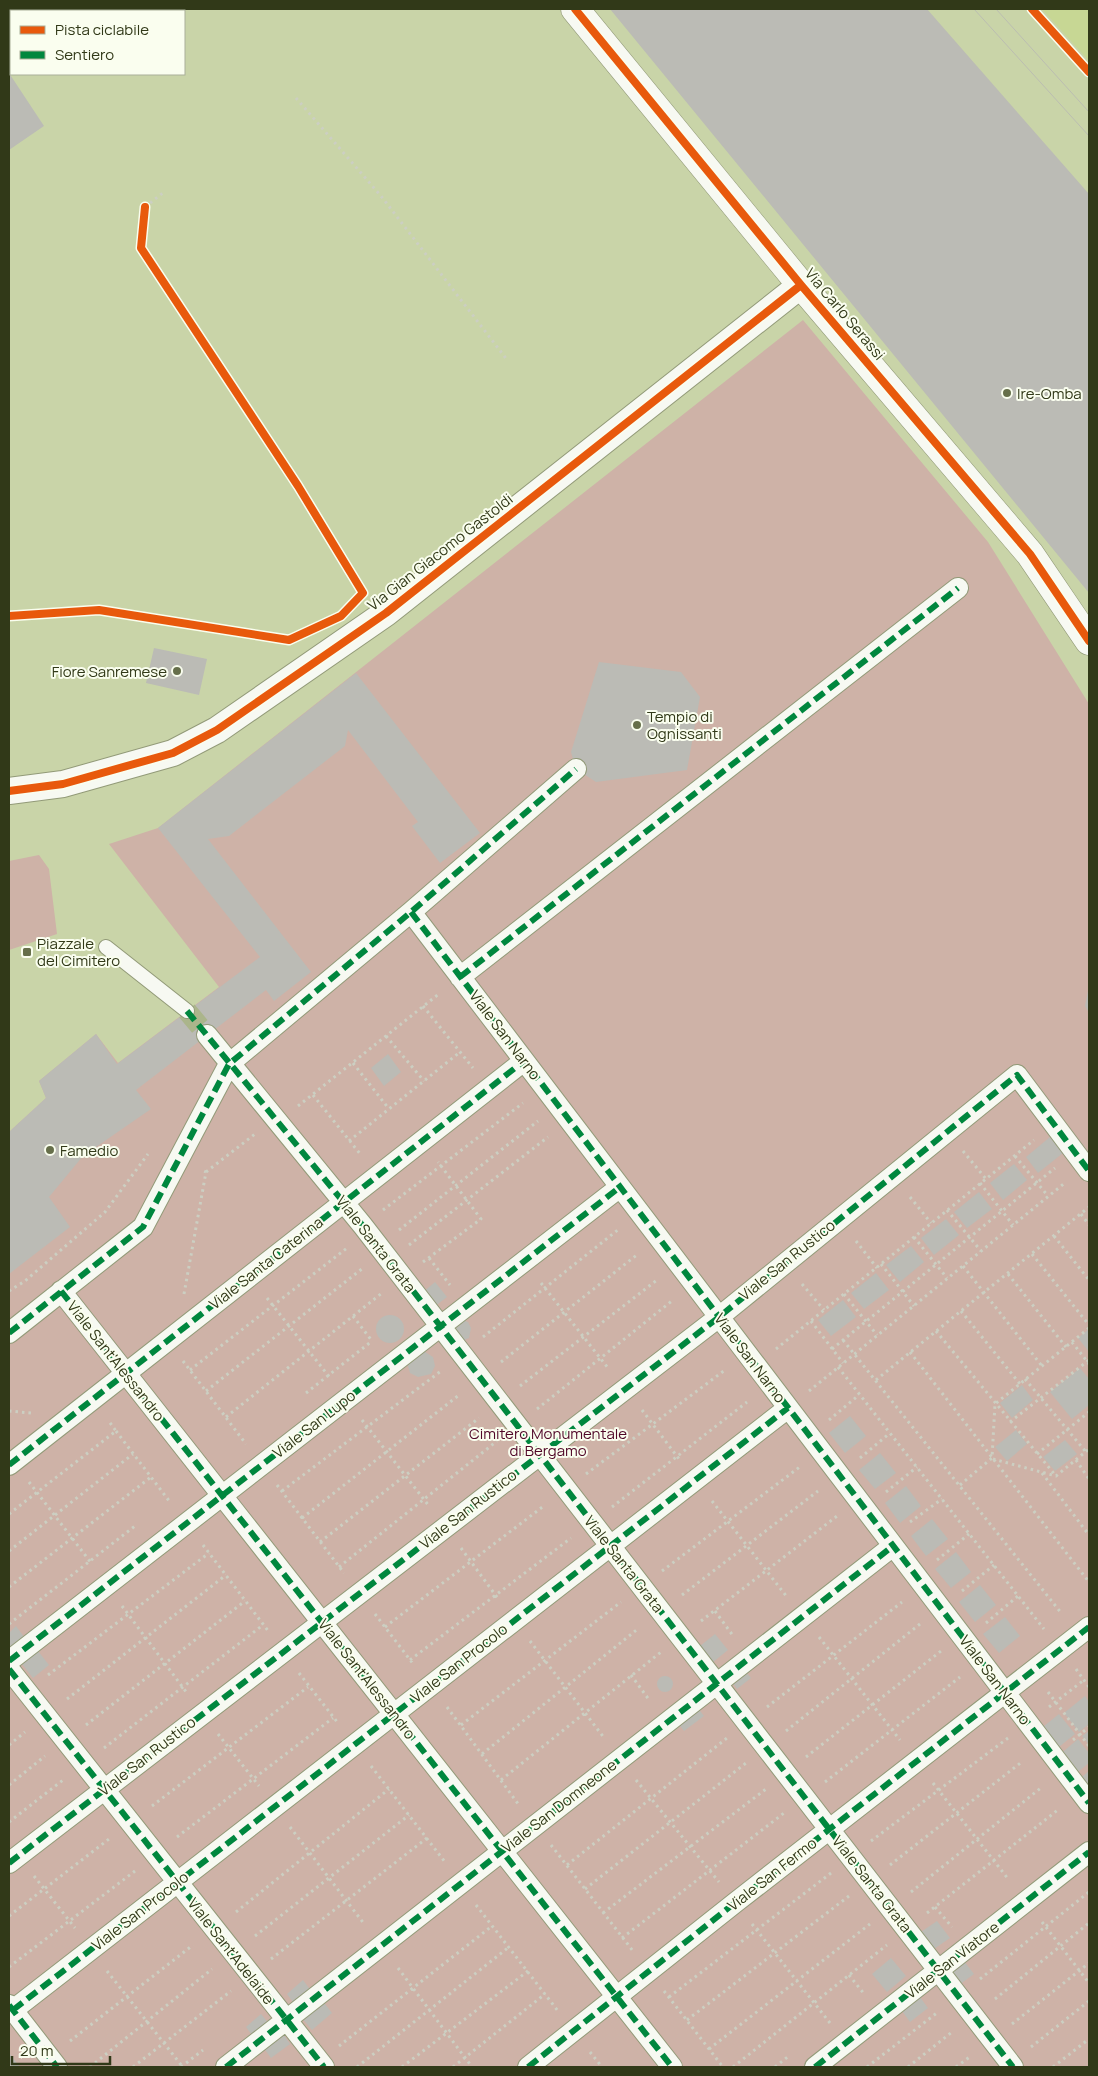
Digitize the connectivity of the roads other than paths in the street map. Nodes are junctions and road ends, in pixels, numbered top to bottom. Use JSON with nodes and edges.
{"nodes":[{"id":1,"x":575,"y":9,"type":"edge"},
{"id":2,"x":801,"y":284,"type":"junction"},
{"id":3,"x":958,"y":588,"type":"dead end"},
{"id":4,"x":1089,"y":641,"type":"edge"},
{"id":5,"x":576,"y":769,"type":"dead end"},
{"id":6,"x":36,"y":788,"type":"junction"},
{"id":7,"x":9,"y":791,"type":"edge"},
{"id":8,"x":9,"y":799,"type":"edge"},
{"id":9,"x":411,"y":912,"type":"junction"},
{"id":10,"x":106,"y":947,"type":"dead end"},
{"id":11,"x":460,"y":977,"type":"junction"},
{"id":12,"x":187,"y":1011,"type":"tunnel mouth"},
{"id":13,"x":207,"y":1035,"type":"tunnel mouth"},
{"id":14,"x":524,"y":1061,"type":"junction"},
{"id":15,"x":229,"y":1064,"type":"junction"},
{"id":16,"x":1083,"y":1163,"type":"edge"},
{"id":17,"x":620,"y":1187,"type":"junction"},
{"id":18,"x":343,"y":1202,"type":"junction"},
{"id":19,"x":61,"y":1291,"type":"junction"},
{"id":20,"x":719,"y":1317,"type":"junction"},
{"id":21,"x":440,"y":1327,"type":"junction"},
{"id":22,"x":9,"y":1333,"type":"edge"},
{"id":23,"x":126,"y":1374,"type":"junction"},
{"id":24,"x":788,"y":1408,"type":"junction"},
{"id":25,"x":539,"y":1454,"type":"junction"},
{"id":26,"x":11,"y":1463,"type":"edge"},
{"id":27,"x":223,"y":1496,"type":"junction"},
{"id":28,"x":890,"y":1542,"type":"junction"},
{"id":29,"x":610,"y":1546,"type":"junction"},
{"id":30,"x":322,"y":1622,"type":"junction"},
{"id":31,"x":1084,"y":1631,"type":"edge"},
{"id":32,"x":9,"y":1662,"type":"edge"},
{"id":33,"x":9,"y":1669,"type":"edge"},
{"id":34,"x":716,"y":1683,"type":"junction"},
{"id":35,"x":1005,"y":1693,"type":"junction"},
{"id":36,"x":394,"y":1714,"type":"junction"},
{"id":37,"x":104,"y":1789,"type":"junction"},
{"id":38,"x":1085,"y":1797,"type":"edge"},
{"id":39,"x":830,"y":1830,"type":"junction"},
{"id":40,"x":503,"y":1851,"type":"junction"},
{"id":41,"x":1089,"y":1852,"type":"edge"},
{"id":42,"x":9,"y":1863,"type":"edge"},
{"id":43,"x":177,"y":1882,"type":"junction"},
{"id":44,"x":939,"y":1971,"type":"junction"},
{"id":45,"x":617,"y":1996,"type":"junction"},
{"id":46,"x":11,"y":2007,"type":"edge"},
{"id":47,"x":286,"y":2020,"type":"junction"},
{"id":48,"x":321,"y":2064,"type":"edge"},
{"id":49,"x":1012,"y":2065,"type":"edge"},
{"id":50,"x":57,"y":2067,"type":"edge"},
{"id":51,"x":226,"y":2067,"type":"edge"},
{"id":52,"x":528,"y":2067,"type":"edge"},
{"id":53,"x":672,"y":2067,"type":"edge"},
{"id":54,"x":815,"y":2067,"type":"edge"}],
"edges":[{"from":1,"to":2,"type":"street","name":"Via Carlo Serassi"},
{"from":2,"to":4,"type":"street","name":"Via Carlo Serassi"},
{"from":2,"to":6,"type":"street","name":"Via Gian Giacomo Gastoldi"},
{"from":3,"to":11,"type":"street"},
{"from":5,"to":9,"type":"street"},
{"from":6,"to":7,"type":"street"},
{"from":6,"to":8,"type":"street"},
{"from":9,"to":11,"type":"street","name":"Viale San Narno"},
{"from":9,"to":15,"type":"street"},
{"from":10,"to":12,"type":"lane"},
{"from":11,"to":14,"type":"street","name":"Viale San Narno"},
{"from":13,"to":15,"type":"street","name":"Viale Santa Grata"},
{"from":14,"to":17,"type":"street","name":"Viale San Narno"},
{"from":14,"to":18,"type":"street","name":"Viale Santa Caterina"},
{"from":15,"to":18,"type":"street","name":"Viale Santa Grata"},
{"from":15,"to":19,"type":"street"},
{"from":16,"to":20,"type":"street","name":"Viale San Rustico"},
{"from":17,"to":20,"type":"street","name":"Viale San Narno"},
{"from":17,"to":21,"type":"street","name":"Viale San Lupo"},
{"from":18,"to":21,"type":"street","name":"Viale Santa Grata"},
{"from":18,"to":23,"type":"street","name":"Viale Santa Caterina"},
{"from":19,"to":22,"type":"street"},
{"from":19,"to":23,"type":"street","name":"Viale Sant'Alessandro"},
{"from":20,"to":24,"type":"street","name":"Viale San Narno"},
{"from":20,"to":25,"type":"street","name":"Viale San Rustico"},
{"from":21,"to":25,"type":"street","name":"Viale Santa Grata"},
{"from":21,"to":27,"type":"street","name":"Viale San Lupo"},
{"from":23,"to":26,"type":"street","name":"Viale Santa Caterina"},
{"from":23,"to":27,"type":"street","name":"Viale Sant'Alessandro"},
{"from":24,"to":28,"type":"street","name":"Viale San Narno"},
{"from":24,"to":29,"type":"street","name":"Viale San Procolo"},
{"from":25,"to":29,"type":"street","name":"Viale Santa Grata"},
{"from":25,"to":30,"type":"street","name":"Viale San Rustico"},
{"from":27,"to":30,"type":"street","name":"Viale Sant'Alessandro"},
{"from":27,"to":32,"type":"street","name":"Viale San Lupo"},
{"from":28,"to":34,"type":"street","name":"Viale San Domneone"},
{"from":28,"to":35,"type":"street","name":"Viale San Narno"},
{"from":29,"to":34,"type":"street","name":"Viale Santa Grata"},
{"from":29,"to":36,"type":"street","name":"Viale San Procolo"},
{"from":30,"to":36,"type":"street","name":"Viale Sant'Alessandro"},
{"from":30,"to":37,"type":"street","name":"Viale San Rustico"},
{"from":31,"to":35,"type":"street","name":"Viale San Fermo"},
{"from":33,"to":37,"type":"street","name":"Viale Sant'Adelaide"},
{"from":34,"to":39,"type":"street","name":"Viale Santa Grata"},
{"from":34,"to":40,"type":"street","name":"Viale San Domneone"},
{"from":35,"to":38,"type":"street","name":"Viale San Narno"},
{"from":35,"to":39,"type":"street","name":"Viale San Fermo"},
{"from":36,"to":40,"type":"street","name":"Viale Sant'Alessandro"},
{"from":36,"to":43,"type":"street","name":"Viale San Procolo"},
{"from":37,"to":42,"type":"street","name":"Viale San Rustico"},
{"from":37,"to":43,"type":"street","name":"Viale Sant'Adelaide"},
{"from":39,"to":44,"type":"street","name":"Viale Santa Grata"},
{"from":39,"to":45,"type":"street","name":"Viale San Fermo"},
{"from":40,"to":45,"type":"street","name":"Viale Sant'Alessandro"},
{"from":40,"to":47,"type":"street","name":"Viale San Domneone"},
{"from":41,"to":44,"type":"street","name":"Viale San Viatore"},
{"from":43,"to":46,"type":"street","name":"Viale San Procolo"},
{"from":43,"to":47,"type":"street","name":"Viale Sant'Adelaide"},
{"from":44,"to":49,"type":"street","name":"Viale Santa Grata"},
{"from":44,"to":54,"type":"street","name":"Viale San Viatore"},
{"from":45,"to":52,"type":"street","name":"Viale San Fermo"},
{"from":45,"to":53,"type":"street","name":"Viale Sant'Alessandro"},
{"from":46,"to":50,"type":"street"},
{"from":47,"to":48,"type":"street","name":"Viale Sant'Adelaide"},
{"from":47,"to":51,"type":"street","name":"Viale San Domneone"}]}
